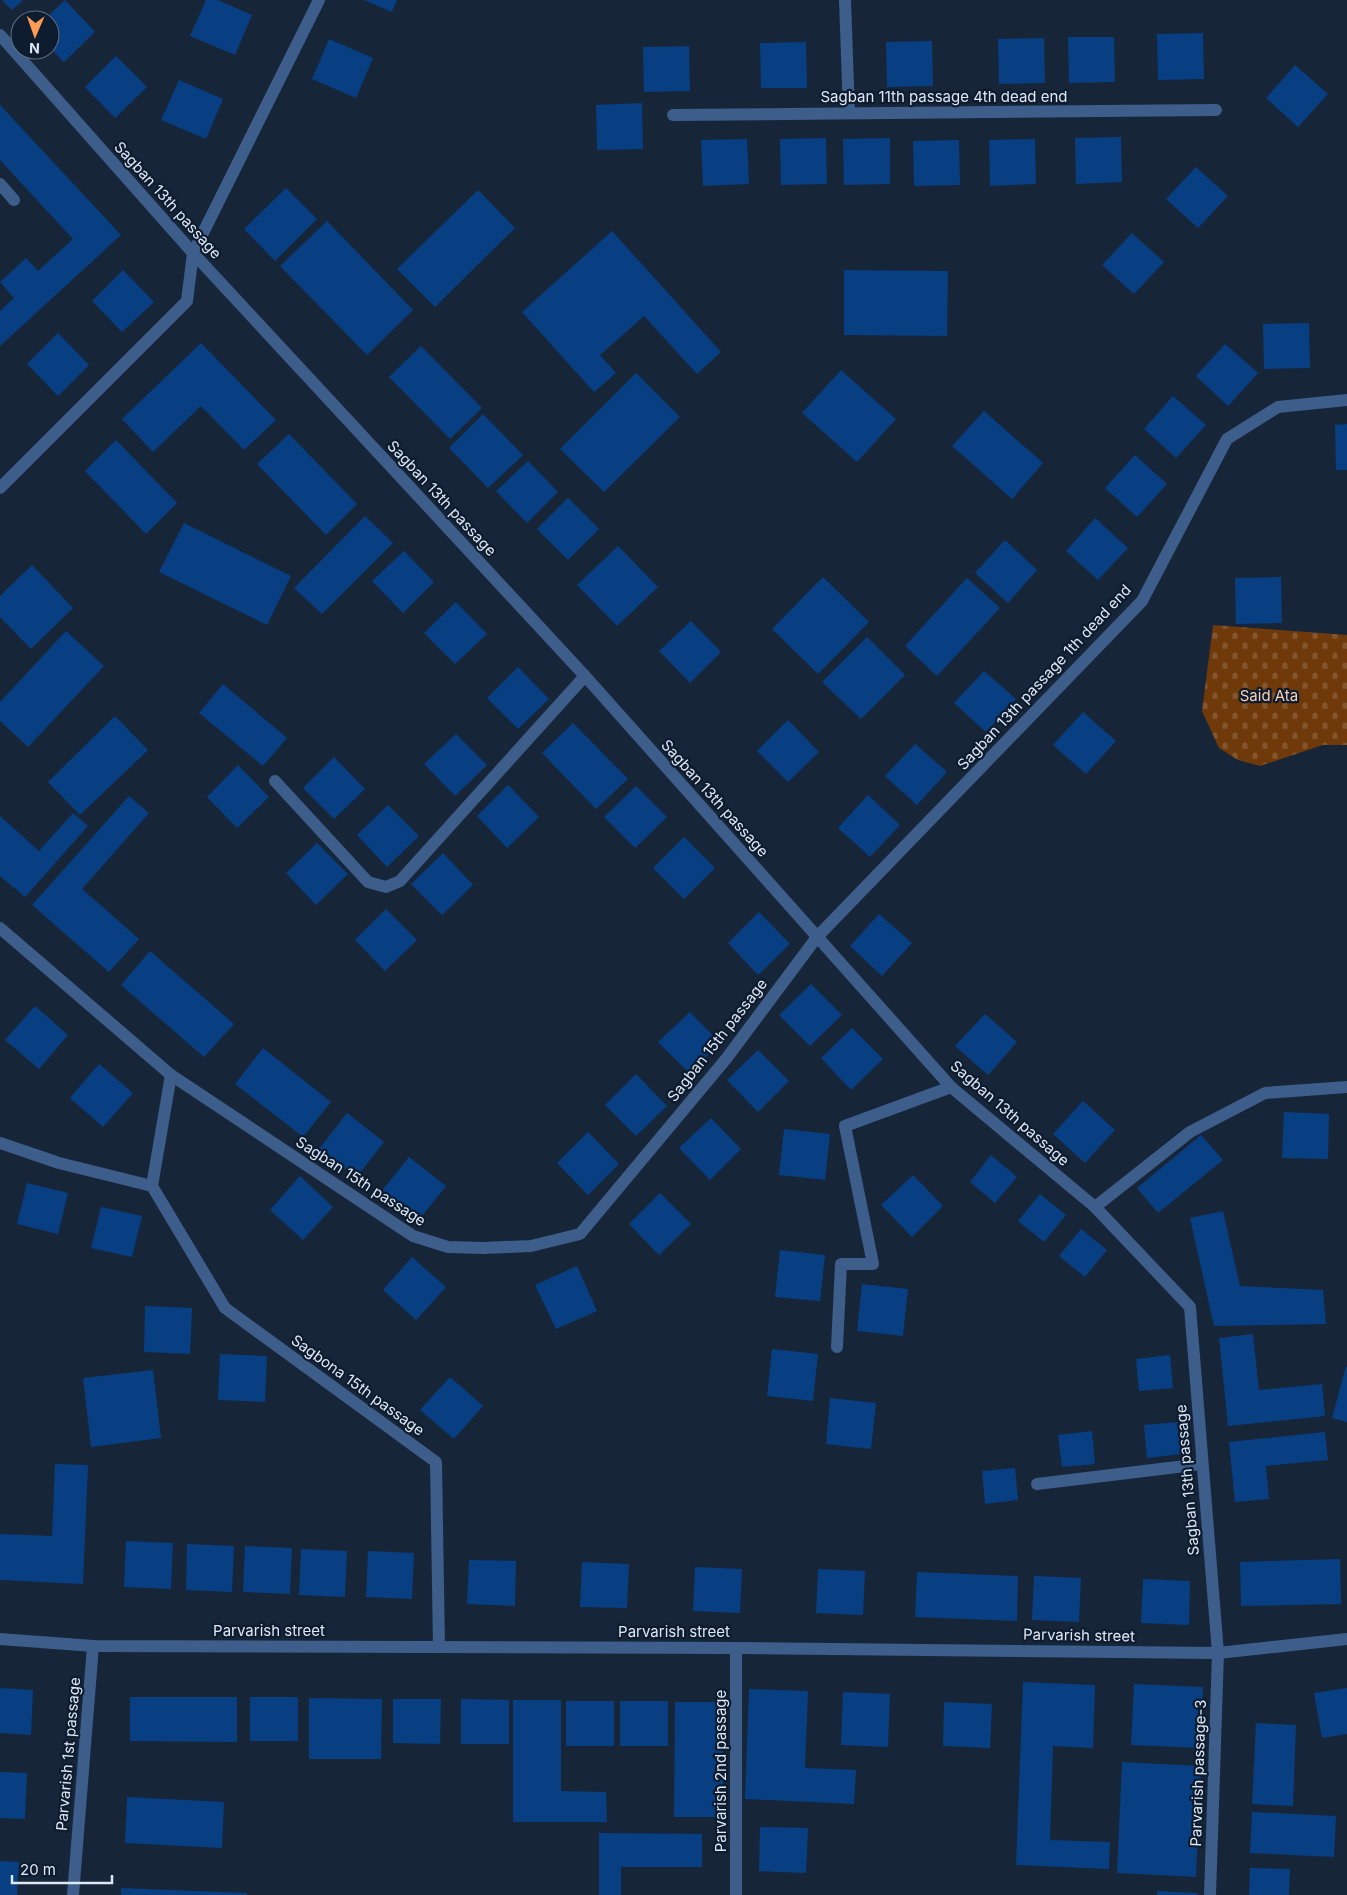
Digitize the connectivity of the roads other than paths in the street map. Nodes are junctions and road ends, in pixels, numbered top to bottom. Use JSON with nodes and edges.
{"nodes":[{"id":1,"x":319,"y":0,"type":"edge"},
{"id":2,"x":845,"y":0,"type":"edge"},
{"id":3,"x":0,"y":36,"type":"edge"},
{"id":4,"x":1216,"y":110,"type":"dead end"},
{"id":5,"x":849,"y":113,"type":"junction"},
{"id":6,"x":673,"y":115,"type":"dead end"},
{"id":7,"x":0,"y":184,"type":"edge"},
{"id":8,"x":14,"y":200,"type":"dead end"},
{"id":9,"x":193,"y":253,"type":"junction"},
{"id":10,"x":1347,"y":400,"type":"edge"},
{"id":11,"x":0,"y":488,"type":"edge"},
{"id":12,"x":585,"y":676,"type":"junction"},
{"id":13,"x":274,"y":781,"type":"dead end"},
{"id":14,"x":0,"y":928,"type":"edge"},
{"id":15,"x":817,"y":937,"type":"junction"},
{"id":16,"x":171,"y":1074,"type":"junction"},
{"id":17,"x":951,"y":1087,"type":"junction"},
{"id":18,"x":1347,"y":1087,"type":"edge"},
{"id":19,"x":0,"y":1143,"type":"edge"},
{"id":20,"x":152,"y":1186,"type":"junction"},
{"id":21,"x":1095,"y":1207,"type":"junction"},
{"id":22,"x":837,"y":1347,"type":"dead end"},
{"id":23,"x":1202,"y":1464,"type":"junction"},
{"id":24,"x":1037,"y":1484,"type":"dead end"},
{"id":25,"x":0,"y":1639,"type":"edge"},
{"id":26,"x":1347,"y":1639,"type":"edge"},
{"id":27,"x":93,"y":1646,"type":"junction"},
{"id":28,"x":439,"y":1647,"type":"junction"},
{"id":29,"x":736,"y":1648,"type":"junction"},
{"id":30,"x":1218,"y":1653,"type":"junction"},
{"id":31,"x":73,"y":1895,"type":"edge"},
{"id":32,"x":736,"y":1895,"type":"edge"},
{"id":33,"x":1210,"y":1895,"type":"edge"}],
"edges":[{"from":1,"to":9,"type":"street"},
{"from":2,"to":5,"type":"street"},
{"from":3,"to":9,"type":"street","name":"Sagban 13th passage"},
{"from":4,"to":5,"type":"street","name":"Sagban 11th passage 4th dead end"},
{"from":5,"to":6,"type":"street","name":"Sagban 11th passage 4th dead end"},
{"from":7,"to":8,"type":"street"},
{"from":9,"to":11,"type":"street"},
{"from":9,"to":12,"type":"street","name":"Sagban 13th passage"},
{"from":10,"to":15,"type":"street","name":"Sagban 13th passage 1th dead end"},
{"from":12,"to":13,"type":"street"},
{"from":12,"to":15,"type":"street","name":"Sagban 13th passage"},
{"from":14,"to":16,"type":"street","name":"Sagban 15th passage"},
{"from":15,"to":16,"type":"street","name":"Sagban 15th passage"},
{"from":15,"to":17,"type":"street","name":"Sagban 13th passage"},
{"from":16,"to":20,"type":"street"},
{"from":17,"to":21,"type":"street","name":"Sagban 13th passage"},
{"from":17,"to":22,"type":"street"},
{"from":18,"to":21,"type":"street"},
{"from":19,"to":20,"type":"street"},
{"from":20,"to":28,"type":"street","name":"Sagbona 15th passage"},
{"from":21,"to":23,"type":"street","name":"Sagban 13th passage"},
{"from":23,"to":24,"type":"street"},
{"from":23,"to":30,"type":"street","name":"Sagban 13th passage"},
{"from":25,"to":27,"type":"street","name":"Parvarish street"},
{"from":26,"to":30,"type":"street","name":"Parvarish street"},
{"from":27,"to":28,"type":"street","name":"Parvarish street"},
{"from":27,"to":31,"type":"street","name":"Parvarish 1st passage"},
{"from":28,"to":29,"type":"street","name":"Parvarish street"},
{"from":29,"to":30,"type":"street","name":"Parvarish street"},
{"from":29,"to":32,"type":"street","name":"Parvarish 2nd passage"},
{"from":30,"to":33,"type":"street","name":"Parvarish passage-3"}]}
